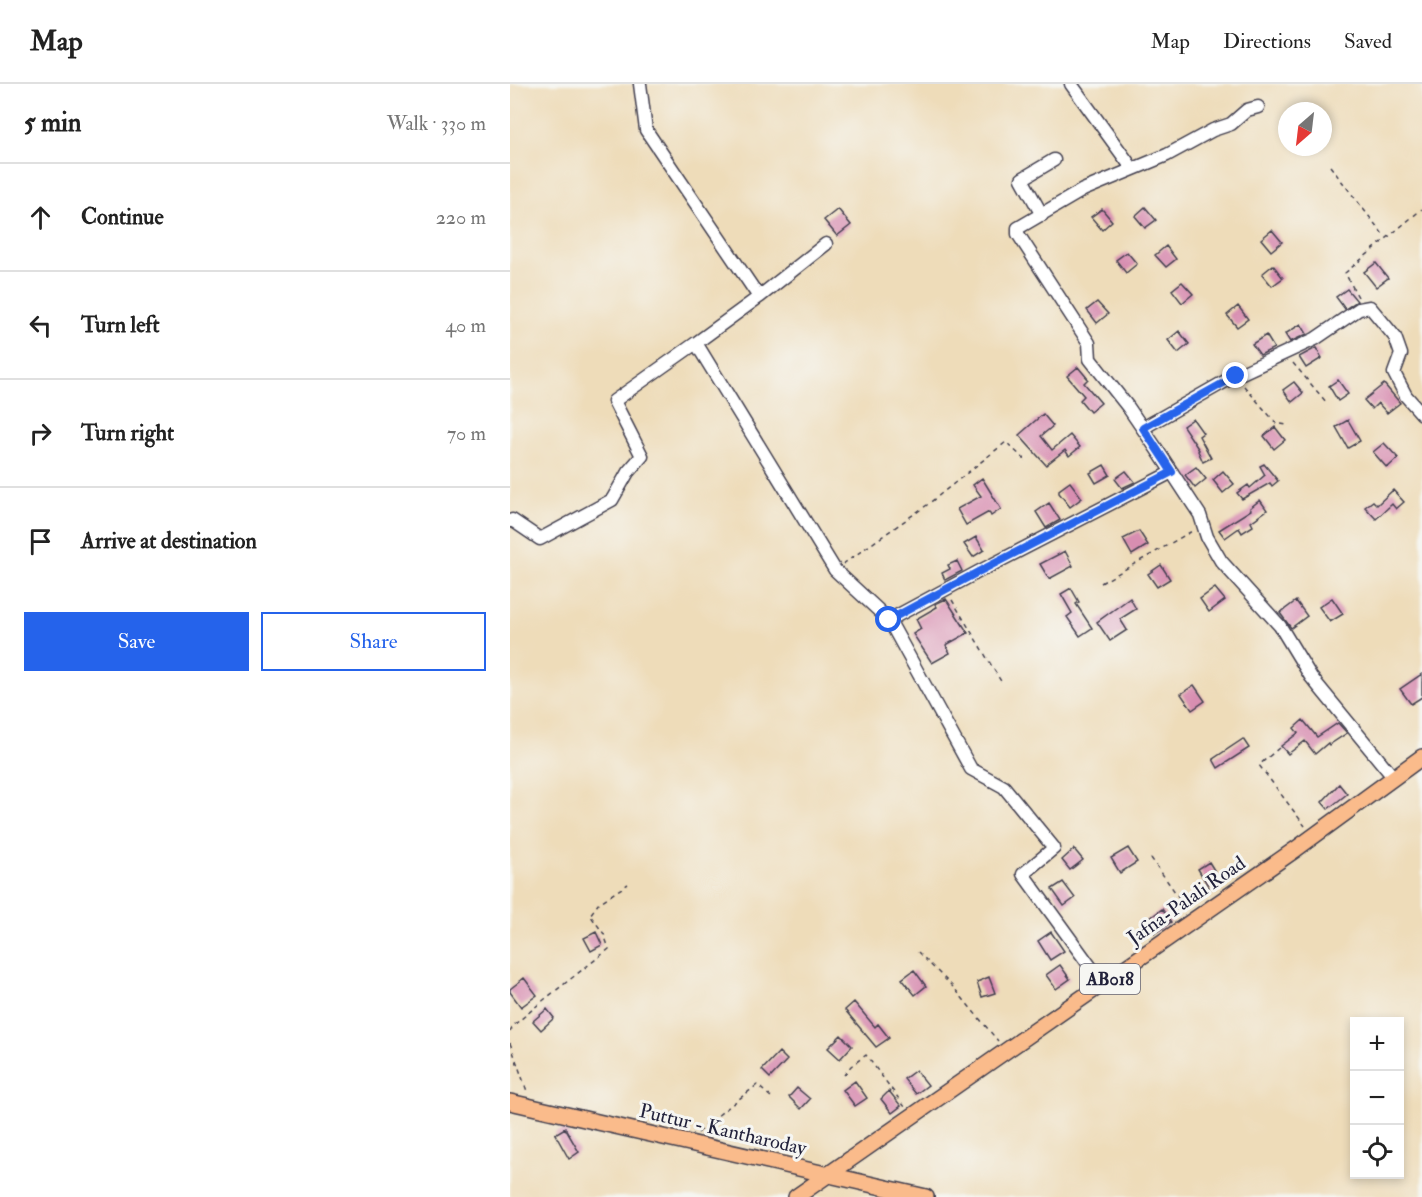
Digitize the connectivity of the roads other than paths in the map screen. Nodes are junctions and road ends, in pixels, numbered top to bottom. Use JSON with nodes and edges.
{"nodes":[{"id":1,"x":640,"y":84,"type":"edge"},
{"id":2,"x":1071,"y":84,"type":"edge"},
{"id":3,"x":1258,"y":107,"type":"dead end"},
{"id":4,"x":1054,"y":160,"type":"dead end"},
{"id":5,"x":1132,"y":168,"type":"junction"},
{"id":6,"x":1042,"y":214,"type":"junction"},
{"id":7,"x":826,"y":244,"type":"dead end"},
{"id":8,"x":759,"y":297,"type":"junction"},
{"id":9,"x":696,"y":343,"type":"junction"},
{"id":10,"x":1422,"y":414,"type":"edge"},
{"id":11,"x":1143,"y":428,"type":"junction"},
{"id":12,"x":1172,"y":472,"type":"junction"},
{"id":13,"x":510,"y":521,"type":"edge"},
{"id":14,"x":889,"y":620,"type":"junction"},
{"id":15,"x":1422,"y":757,"type":"edge"},
{"id":16,"x":1394,"y":778,"type":"junction"},
{"id":17,"x":1103,"y":984,"type":"junction"},
{"id":18,"x":510,"y":1102,"type":"edge"},
{"id":19,"x":829,"y":1175,"type":"junction"},
{"id":20,"x":796,"y":1197,"type":"edge"},
{"id":21,"x":926,"y":1197,"type":"edge"}],
"edges":[{"from":1,"to":8,"type":"street"},
{"from":2,"to":5,"type":"street"},
{"from":3,"to":5,"type":"street"},
{"from":4,"to":6,"type":"street"},
{"from":5,"to":6,"type":"street"},
{"from":6,"to":11,"type":"street"},
{"from":7,"to":8,"type":"street"},
{"from":8,"to":9,"type":"street"},
{"from":9,"to":13,"type":"street"},
{"from":9,"to":14,"type":"street"},
{"from":10,"to":11,"type":"street"},
{"from":11,"to":12,"type":"street"},
{"from":12,"to":14,"type":"street"},
{"from":12,"to":16,"type":"street"},
{"from":14,"to":17,"type":"street"},
{"from":15,"to":16,"type":"main road","name":"Jafna-Palali Road","number":"AB018"},
{"from":16,"to":17,"type":"main road","name":"Jafna-Palali Road","number":"AB018"},
{"from":17,"to":19,"type":"main road","name":"Jafna-Palali Road","number":"AB018"},
{"from":18,"to":19,"type":"main road","name":"Puttur - Kantharoday"},
{"from":19,"to":20,"type":"main road","name":"Jafna-Palali Road","number":"AB018"},
{"from":19,"to":21,"type":"main road","name":"Puttur - Kantharoday"}]}
